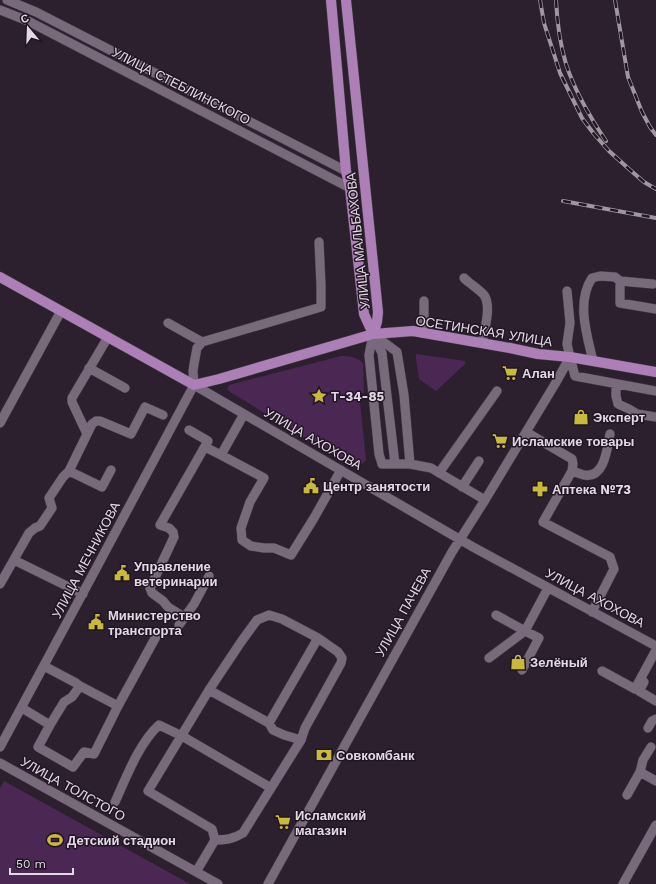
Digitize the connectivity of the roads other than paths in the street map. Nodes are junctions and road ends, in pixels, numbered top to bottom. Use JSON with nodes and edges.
{"nodes":[{"id":1,"x":7,"y":0,"type":"edge"},
{"id":2,"x":331,"y":0,"type":"edge"},
{"id":3,"x":346,"y":0,"type":"edge"},
{"id":4,"x":0,"y":10,"type":"edge"},
{"id":5,"x":346,"y":171,"type":"junction"},
{"id":6,"x":350,"y":188,"type":"junction"},
{"id":7,"x":319,"y":242,"type":"dead end"},
{"id":8,"x":0,"y":277,"type":"edge"},
{"id":9,"x":464,"y":278,"type":"dead end"},
{"id":10,"x":620,"y":281,"type":"junction"},
{"id":11,"x":653,"y":284,"type":"dead end"},
{"id":12,"x":567,"y":291,"type":"dead end"},
{"id":13,"x":424,"y":301,"type":"dead end"},
{"id":14,"x":656,"y":309,"type":"edge"},
{"id":15,"x":61,"y":311,"type":"junction"},
{"id":16,"x":168,"y":323,"type":"dead end"},
{"id":17,"x":422,"y":333,"type":"junction"},
{"id":18,"x":373,"y":334,"type":"junction"},
{"id":19,"x":108,"y":337,"type":"junction"},
{"id":20,"x":202,"y":342,"type":"junction"},
{"id":21,"x":482,"y":343,"type":"junction"},
{"id":22,"x":570,"y":357,"type":"junction"},
{"id":23,"x":593,"y":361,"type":"junction"},
{"id":24,"x":89,"y":368,"type":"junction"},
{"id":25,"x":656,"y":372,"type":"edge"},
{"id":26,"x":194,"y":384,"type":"junction"},
{"id":27,"x":616,"y":384,"type":"junction"},
{"id":28,"x":124,"y":388,"type":"dead end"},
{"id":29,"x":497,"y":391,"type":"dead end"},
{"id":30,"x":656,"y":391,"type":"edge"},
{"id":31,"x":244,"y":414,"type":"junction"},
{"id":32,"x":163,"y":415,"type":"dead end"},
{"id":33,"x":656,"y":417,"type":"edge"},
{"id":34,"x":0,"y":423,"type":"edge"},
{"id":35,"x":189,"y":430,"type":"dead end"},
{"id":36,"x":526,"y":432,"type":"junction"},
{"id":37,"x":87,"y":434,"type":"junction"},
{"id":38,"x":610,"y":434,"type":"dead end"},
{"id":39,"x":205,"y":447,"type":"junction"},
{"id":40,"x":221,"y":455,"type":"junction"},
{"id":41,"x":479,"y":461,"type":"dead end"},
{"id":42,"x":395,"y":464,"type":"junction"},
{"id":43,"x":410,"y":464,"type":"junction"},
{"id":44,"x":69,"y":470,"type":"junction"},
{"id":45,"x":111,"y":470,"type":"dead end"},
{"id":46,"x":341,"y":470,"type":"junction"},
{"id":47,"x":572,"y":471,"type":"junction"},
{"id":48,"x":439,"y":473,"type":"junction"},
{"id":49,"x":462,"y":486,"type":"junction"},
{"id":50,"x":485,"y":500,"type":"junction"},
{"id":51,"x":460,"y":540,"type":"junction"},
{"id":52,"x":14,"y":560,"type":"junction"},
{"id":53,"x":209,"y":576,"type":"dead end"},
{"id":54,"x":0,"y":584,"type":"edge"},
{"id":55,"x":548,"y":588,"type":"junction"},
{"id":56,"x":83,"y":594,"type":"junction"},
{"id":57,"x":592,"y":612,"type":"junction"},
{"id":58,"x":496,"y":615,"type":"dead end"},
{"id":59,"x":184,"y":617,"type":"junction"},
{"id":60,"x":179,"y":625,"type":"dead end"},
{"id":61,"x":525,"y":631,"type":"junction"},
{"id":62,"x":158,"y":633,"type":"dead end"},
{"id":63,"x":318,"y":638,"type":"junction"},
{"id":64,"x":656,"y":646,"type":"edge"},
{"id":65,"x":656,"y":650,"type":"edge"},
{"id":66,"x":489,"y":658,"type":"dead end"},
{"id":67,"x":656,"y":660,"type":"edge"},
{"id":68,"x":44,"y":666,"type":"junction"},
{"id":69,"x":522,"y":670,"type":"dead end"},
{"id":70,"x":602,"y":671,"type":"dead end"},
{"id":71,"x":80,"y":686,"type":"junction"},
{"id":72,"x":210,"y":690,"type":"junction"},
{"id":73,"x":656,"y":701,"type":"edge"},
{"id":74,"x":118,"y":706,"type":"junction"},
{"id":75,"x":22,"y":708,"type":"junction"},
{"id":76,"x":656,"y":719,"type":"edge"},
{"id":77,"x":269,"y":723,"type":"junction"},
{"id":78,"x":50,"y":725,"type":"junction"},
{"id":79,"x":648,"y":728,"type":"dead end"},
{"id":80,"x":182,"y":736,"type":"junction"},
{"id":81,"x":301,"y":740,"type":"junction"},
{"id":82,"x":0,"y":747,"type":"edge"},
{"id":83,"x":651,"y":747,"type":"dead end"},
{"id":84,"x":0,"y":763,"type":"edge"},
{"id":85,"x":640,"y":772,"type":"junction"},
{"id":86,"x":656,"y":781,"type":"edge"},
{"id":87,"x":271,"y":788,"type":"junction"},
{"id":88,"x":627,"y":795,"type":"dead end"},
{"id":89,"x":115,"y":802,"type":"dead end"},
{"id":90,"x":656,"y":825,"type":"edge"},
{"id":91,"x":214,"y":840,"type":"junction"},
{"id":92,"x":196,"y":872,"type":"junction"},
{"id":93,"x":626,"y":883,"type":"edge"},
{"id":94,"x":218,"y":884,"type":"edge"},
{"id":95,"x":268,"y":884,"type":"edge"}],
"edges":[{"from":1,"to":5,"type":"street","name":"УЛИЦА СТЕБЛИНСКОГО"},
{"from":2,"to":5,"type":"main road","name":"УЛИЦА МАЛЬБАХОВА"},
{"from":3,"to":18,"type":"main road","name":"УЛИЦА МАЛЬБАХОВА"},
{"from":4,"to":6,"type":"street","name":"УЛИЦА СТЕБЛИНСКОГО"},
{"from":5,"to":6,"type":"main road","name":"УЛИЦА МАЛЬБАХОВА"},
{"from":6,"to":18,"type":"main road","name":"УЛИЦА МАЛЬБАХОВА"},
{"from":7,"to":20,"type":"street"},
{"from":8,"to":15,"type":"main road","name":"УЛИЦА АХОХОВА"},
{"from":9,"to":21,"type":"street"},
{"from":10,"to":11,"type":"street"},
{"from":10,"to":14,"type":"street"},
{"from":10,"to":23,"type":"street"},
{"from":12,"to":22,"type":"street"},
{"from":13,"to":17,"type":"street"},
{"from":15,"to":19,"type":"main road","name":"УЛИЦА АХОХОВА"},
{"from":15,"to":34,"type":"street"},
{"from":16,"to":20,"type":"street"},
{"from":17,"to":18,"type":"main road","name":"ОСЕТИНСКАЯ УЛИЦА"},
{"from":17,"to":21,"type":"main road","name":"ОСЕТИНСКАЯ УЛИЦА"},
{"from":18,"to":26,"type":"main road","name":"ОСЕТИНСКАЯ УЛИЦА"},
{"from":18,"to":42,"type":"street"},
{"from":18,"to":42,"type":"street"},
{"from":18,"to":43,"type":"street"},
{"from":19,"to":24,"type":"street"},
{"from":19,"to":26,"type":"main road","name":"УЛИЦА АХОХОВА"},
{"from":20,"to":26,"type":"street"},
{"from":21,"to":22,"type":"main road","name":"ОСЕТИНСКАЯ УЛИЦА"},
{"from":22,"to":23,"type":"main road","name":"ОСЕТИНСКАЯ УЛИЦА"},
{"from":22,"to":27,"type":"street"},
{"from":22,"to":36,"type":"street","name":"УЛИЦА ПАЧЕВА"},
{"from":23,"to":25,"type":"main road","name":"ОСЕТИНСКАЯ УЛИЦА"},
{"from":24,"to":28,"type":"street"},
{"from":24,"to":37,"type":"street"},
{"from":26,"to":31,"type":"street","name":"УЛИЦА АХОХОВА"},
{"from":26,"to":56,"type":"street","name":"УЛИЦА МЕЧНИКОВА"},
{"from":27,"to":30,"type":"street"},
{"from":27,"to":33,"type":"street"},
{"from":29,"to":48,"type":"street"},
{"from":31,"to":40,"type":"street"},
{"from":31,"to":46,"type":"street","name":"УЛИЦА АХОХОВА"},
{"from":32,"to":37,"type":"street"},
{"from":35,"to":39,"type":"street"},
{"from":36,"to":47,"type":"street"},
{"from":36,"to":50,"type":"street","name":"УЛИЦА ПАЧЕВА"},
{"from":37,"to":44,"type":"street"},
{"from":38,"to":47,"type":"street"},
{"from":39,"to":40,"type":"street"},
{"from":39,"to":59,"type":"street"},
{"from":40,"to":46,"type":"street"},
{"from":41,"to":49,"type":"street"},
{"from":42,"to":43,"type":"street"},
{"from":43,"to":48,"type":"street"},
{"from":44,"to":45,"type":"street"},
{"from":44,"to":52,"type":"street"},
{"from":46,"to":51,"type":"street","name":"УЛИЦА АХОХОВА"},
{"from":47,"to":57,"type":"street"},
{"from":48,"to":49,"type":"street"},
{"from":49,"to":50,"type":"street"},
{"from":50,"to":51,"type":"street","name":"УЛИЦА ПАЧЕВА"},
{"from":51,"to":55,"type":"street","name":"УЛИЦА АХОХОВА"},
{"from":51,"to":95,"type":"street","name":"УЛИЦА ПАЧЕВА"},
{"from":52,"to":54,"type":"street"},
{"from":52,"to":56,"type":"street"},
{"from":53,"to":59,"type":"street"},
{"from":55,"to":57,"type":"street","name":"УЛИЦА АХОХОВА"},
{"from":55,"to":61,"type":"street"},
{"from":56,"to":68,"type":"street","name":"УЛИЦА МЕЧНИКОВА"},
{"from":57,"to":64,"type":"street","name":"УЛИЦА АХОХОВА"},
{"from":58,"to":61,"type":"street"},
{"from":59,"to":60,"type":"street"},
{"from":61,"to":66,"type":"street"},
{"from":61,"to":69,"type":"street"},
{"from":62,"to":74,"type":"street"},
{"from":63,"to":72,"type":"street"},
{"from":63,"to":77,"type":"street"},
{"from":63,"to":81,"type":"street"},
{"from":65,"to":70,"type":"street"},
{"from":67,"to":73,"type":"street"},
{"from":68,"to":71,"type":"street"},
{"from":68,"to":75,"type":"street","name":"УЛИЦА МЕЧНИКОВА"},
{"from":71,"to":74,"type":"street"},
{"from":71,"to":78,"type":"street"},
{"from":72,"to":77,"type":"street"},
{"from":72,"to":80,"type":"street"},
{"from":74,"to":78,"type":"street"},
{"from":75,"to":78,"type":"street"},
{"from":75,"to":82,"type":"street","name":"УЛИЦА МЕЧНИКОВА"},
{"from":76,"to":79,"type":"street"},
{"from":77,"to":81,"type":"street"},
{"from":80,"to":87,"type":"street"},
{"from":80,"to":89,"type":"street"},
{"from":80,"to":91,"type":"street"},
{"from":81,"to":87,"type":"street"},
{"from":83,"to":85,"type":"street"},
{"from":84,"to":92,"type":"street","name":"УЛИЦА ТОЛСТОГО"},
{"from":85,"to":86,"type":"street"},
{"from":85,"to":88,"type":"street"},
{"from":87,"to":91,"type":"street"},
{"from":90,"to":93,"type":"street"},
{"from":91,"to":92,"type":"street"},
{"from":92,"to":94,"type":"street","name":"УЛИЦА ТОЛСТОГО"}]}
